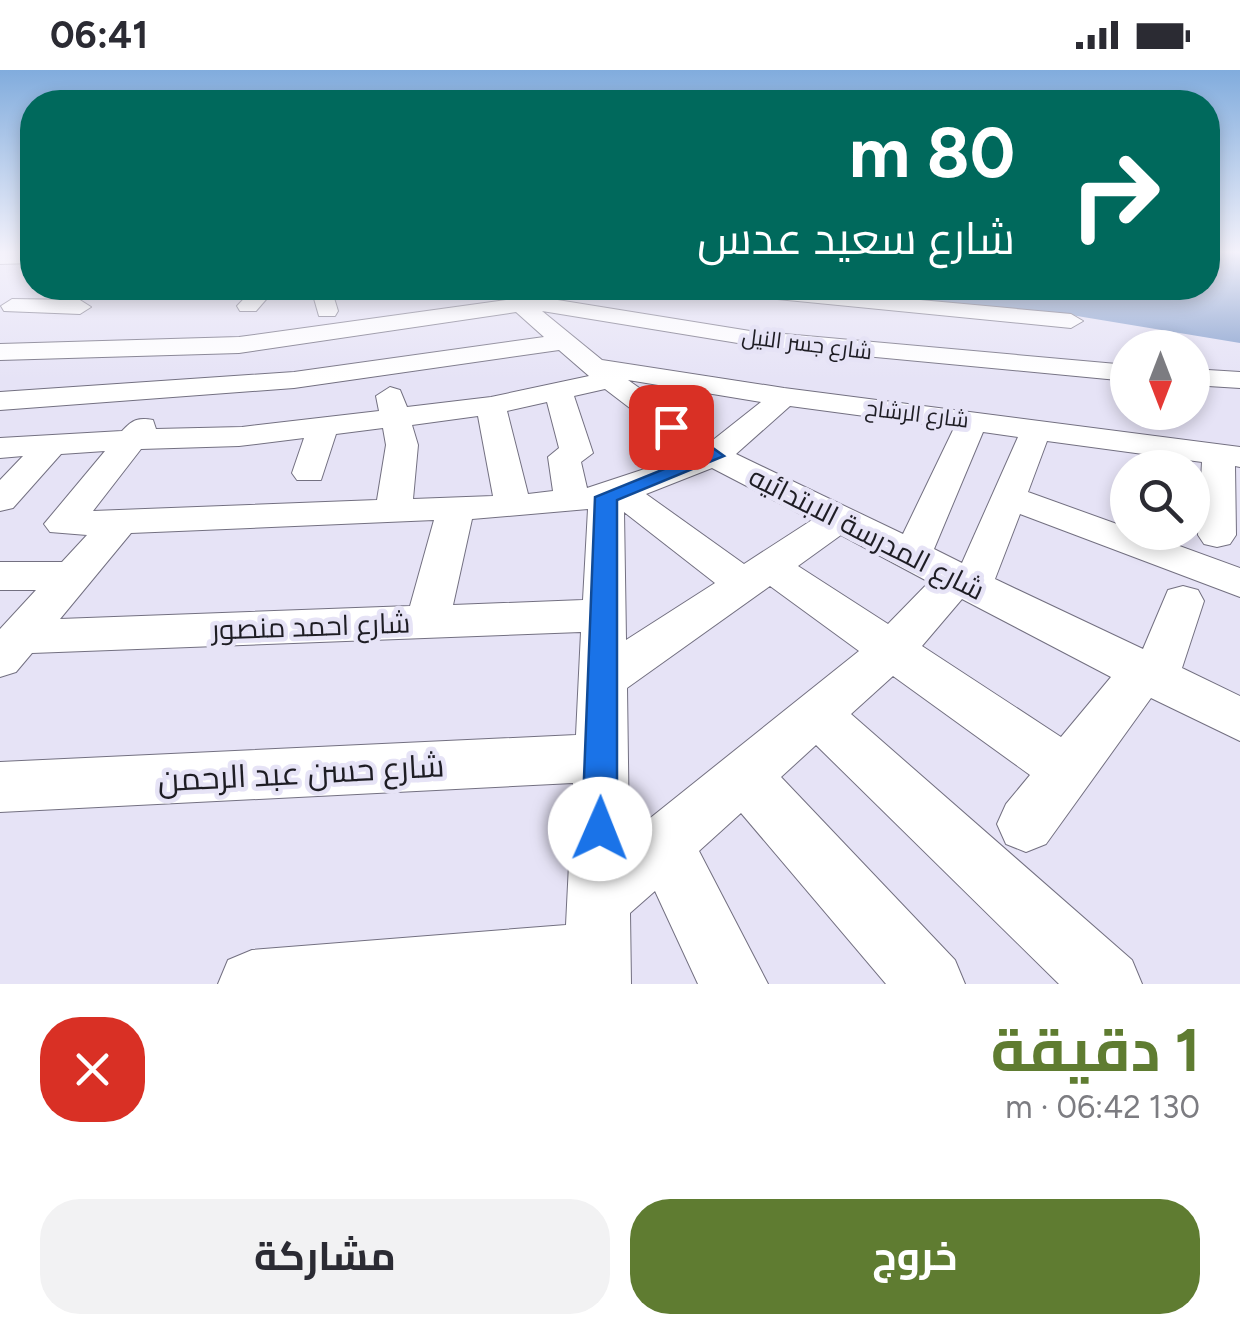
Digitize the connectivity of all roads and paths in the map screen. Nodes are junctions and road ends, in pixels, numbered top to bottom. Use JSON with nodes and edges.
{"nodes":[{"id":1,"x":254,"y":300,"type":"edge"},
{"id":2,"x":325,"y":300,"type":"edge"},
{"id":3,"x":507,"y":300,"type":"edge"},
{"id":4,"x":529,"y":300,"type":"edge"},
{"id":5,"x":544,"y":300,"type":"edge"},
{"id":6,"x":852,"y":300,"type":"edge"},
{"id":7,"x":248,"y":306,"type":"dead end"},
{"id":8,"x":80,"y":307,"type":"dead end"},
{"id":9,"x":6,"y":309,"type":"edge"},
{"id":10,"x":328,"y":311,"type":"dead end"},
{"id":11,"x":1071,"y":321,"type":"dead end"},
{"id":12,"x":564,"y":342,"type":"junction"},
{"id":13,"x":825,"y":347,"type":"junction"},
{"id":14,"x":208,"y":348,"type":"junction"},
{"id":15,"x":12,"y":352,"type":"edge"},
{"id":16,"x":378,"y":368,"type":"junction"},
{"id":17,"x":1110,"y":371,"type":"edge"},
{"id":18,"x":0,"y":372,"type":"edge"},
{"id":19,"x":602,"y":373,"type":"junction"},
{"id":20,"x":1210,"y":379,"type":"edge"},
{"id":21,"x":1238,"y":382,"type":"edge"},
{"id":22,"x":172,"y":391,"type":"junction"},
{"id":23,"x":559,"y":393,"type":"junction"},
{"id":24,"x":784,"y":397,"type":"junction"},
{"id":25,"x":0,"y":400,"type":"edge"},
{"id":26,"x":818,"y":401,"type":"junction"},
{"id":27,"x":491,"y":406,"type":"junction"},
{"id":28,"x":398,"y":418,"type":"junction"},
{"id":29,"x":974,"y":420,"type":"junction"},
{"id":30,"x":323,"y":428,"type":"junction"},
{"id":31,"x":1036,"y":428,"type":"junction"},
{"id":32,"x":132,"y":439,"type":"junction"},
{"id":33,"x":53,"y":444,"type":"junction"},
{"id":34,"x":0,"y":448,"type":"edge"},
{"id":35,"x":1230,"y":455,"type":"edge"},
{"id":36,"x":714,"y":456,"type":"junction"},
{"id":37,"x":309,"y":473,"type":"dead end"},
{"id":38,"x":600,"y":497,"type":"junction"},
{"id":39,"x":1008,"y":497,"type":"junction"},
{"id":40,"x":1,"y":498,"type":"edge"},
{"id":41,"x":513,"y":506,"type":"junction"},
{"id":42,"x":456,"y":508,"type":"junction"},
{"id":43,"x":394,"y":511,"type":"junction"},
{"id":44,"x":840,"y":519,"type":"junction"},
{"id":45,"x":120,"y":522,"type":"junction"},
{"id":46,"x":1110,"y":529,"type":"edge"},
{"id":47,"x":1217,"y":535,"type":"dead end"},
{"id":48,"x":1166,"y":550,"type":"edge"},
{"id":49,"x":912,"y":555,"type":"junction"},
{"id":50,"x":757,"y":575,"type":"junction"},
{"id":51,"x":0,"y":576,"type":"edge"},
{"id":52,"x":72,"y":576,"type":"junction"},
{"id":53,"x":965,"y":582,"type":"junction"},
{"id":54,"x":1240,"y":583,"type":"edge"},
{"id":55,"x":1183,"y":601,"type":"dead end"},
{"id":56,"x":604,"y":615,"type":"junction"},
{"id":57,"x":427,"y":622,"type":"junction"},
{"id":58,"x":9,"y":648,"type":"edge"},
{"id":59,"x":892,"y":650,"type":"junction"},
{"id":60,"x":1149,"y":675,"type":"junction"},
{"id":61,"x":602,"y":680,"type":"junction"},
{"id":62,"x":818,"y":714,"type":"junction"},
{"id":63,"x":1240,"y":720,"type":"edge"},
{"id":64,"x":601,"y":758,"type":"junction"},
{"id":65,"x":1067,"y":771,"type":"junction"},
{"id":66,"x":744,"y":776,"type":"junction"},
{"id":67,"x":0,"y":787,"type":"edge"},
{"id":68,"x":1026,"y":824,"type":"dead end"},
{"id":69,"x":664,"y":845,"type":"junction"},
{"id":70,"x":598,"y":947,"type":"edge"},
{"id":71,"x":337,"y":981,"type":"edge"},
{"id":72,"x":252,"y":984,"type":"edge"},
{"id":73,"x":734,"y":984,"type":"edge"},
{"id":74,"x":931,"y":984,"type":"edge"},
{"id":75,"x":1108,"y":984,"type":"edge"}],
"edges":[{"from":1,"to":7,"type":"street"},
{"from":2,"to":10,"type":"street"},
{"from":3,"to":14,"type":"street","name":"شارع جسر النيل"},
{"from":4,"to":12,"type":"street","name":"شارع المدرسة الابتدائيه"},
{"from":5,"to":13,"type":"street","name":"شارع جسر النيل"},
{"from":6,"to":11,"type":"street"},
{"from":8,"to":9,"type":"street"},
{"from":12,"to":16,"type":"street"},
{"from":12,"to":19,"type":"street","name":"شارع المدرسة الابتدائيه"},
{"from":13,"to":17,"type":"street","name":"شارع جسر النيل"},
{"from":13,"to":26,"type":"street"},
{"from":14,"to":15,"type":"street","name":"شارع جسر النيل"},
{"from":14,"to":22,"type":"street"},
{"from":15,"to":18,"type":"street"},
{"from":16,"to":22,"type":"street"},
{"from":16,"to":28,"type":"street"},
{"from":19,"to":23,"type":"street"},
{"from":19,"to":24,"type":"street","name":"شارع الرشاح"},
{"from":19,"to":36,"type":"street","name":"شارع المدرسة الابتدائيه"},
{"from":20,"to":21,"type":"street"},
{"from":22,"to":25,"type":"street"},
{"from":22,"to":32,"type":"street"},
{"from":23,"to":27,"type":"street"},
{"from":23,"to":38,"type":"street"},
{"from":24,"to":26,"type":"street","name":"شارع الرشاح"},
{"from":24,"to":36,"type":"street"},
{"from":26,"to":29,"type":"street","name":"شارع الرشاح"},
{"from":27,"to":28,"type":"street"},
{"from":27,"to":41,"type":"street"},
{"from":28,"to":30,"type":"street"},
{"from":28,"to":43,"type":"street"},
{"from":29,"to":31,"type":"street","name":"شارع الرشاح"},
{"from":29,"to":49,"type":"street"},
{"from":30,"to":32,"type":"street"},
{"from":30,"to":37,"type":"street"},
{"from":31,"to":35,"type":"street","name":"شارع الرشاح"},
{"from":31,"to":39,"type":"street"},
{"from":32,"to":33,"type":"street"},
{"from":32,"to":45,"type":"street"},
{"from":33,"to":34,"type":"street"},
{"from":33,"to":40,"type":"street"},
{"from":35,"to":47,"type":"street"},
{"from":36,"to":38,"type":"street"},
{"from":36,"to":44,"type":"street","name":"شارع المدرسة الابتدائيه"},
{"from":38,"to":41,"type":"street"},
{"from":38,"to":50,"type":"street"},
{"from":38,"to":56,"type":"street"},
{"from":39,"to":46,"type":"street"},
{"from":39,"to":53,"type":"street"},
{"from":41,"to":42,"type":"street"},
{"from":42,"to":43,"type":"street"},
{"from":42,"to":57,"type":"street"},
{"from":43,"to":45,"type":"street"},
{"from":44,"to":49,"type":"street","name":"شارع المدرسة الابتدائيه"},
{"from":44,"to":50,"type":"street"},
{"from":45,"to":52,"type":"street"},
{"from":48,"to":54,"type":"street"},
{"from":49,"to":53,"type":"street","name":"شارع المدرسة الابتدائيه"},
{"from":50,"to":59,"type":"street"},
{"from":50,"to":61,"type":"street"},
{"from":51,"to":52,"type":"street"},
{"from":52,"to":58,"type":"street"},
{"from":53,"to":59,"type":"street"},
{"from":53,"to":60,"type":"street","name":"شارع المدرسة الابتدائيه"},
{"from":55,"to":60,"type":"street"},
{"from":56,"to":57,"type":"street","name":"شارع احمد منصور"},
{"from":56,"to":61,"type":"street"},
{"from":57,"to":58,"type":"street","name":"شارع احمد منصور"},
{"from":59,"to":62,"type":"street"},
{"from":59,"to":65,"type":"street"},
{"from":60,"to":63,"type":"street","name":"شارع المدرسة الابتدائيه"},
{"from":60,"to":65,"type":"street"},
{"from":61,"to":64,"type":"street"},
{"from":62,"to":66,"type":"street"},
{"from":62,"to":75,"type":"street"},
{"from":64,"to":67,"type":"street","name":"شارع حسن عبد الرحمن"},
{"from":64,"to":70,"type":"street"},
{"from":65,"to":68,"type":"street"},
{"from":66,"to":69,"type":"street"},
{"from":66,"to":74,"type":"street"},
{"from":69,"to":70,"type":"street"},
{"from":69,"to":73,"type":"street"},
{"from":70,"to":71,"type":"street"},
{"from":71,"to":72,"type":"street"}]}
